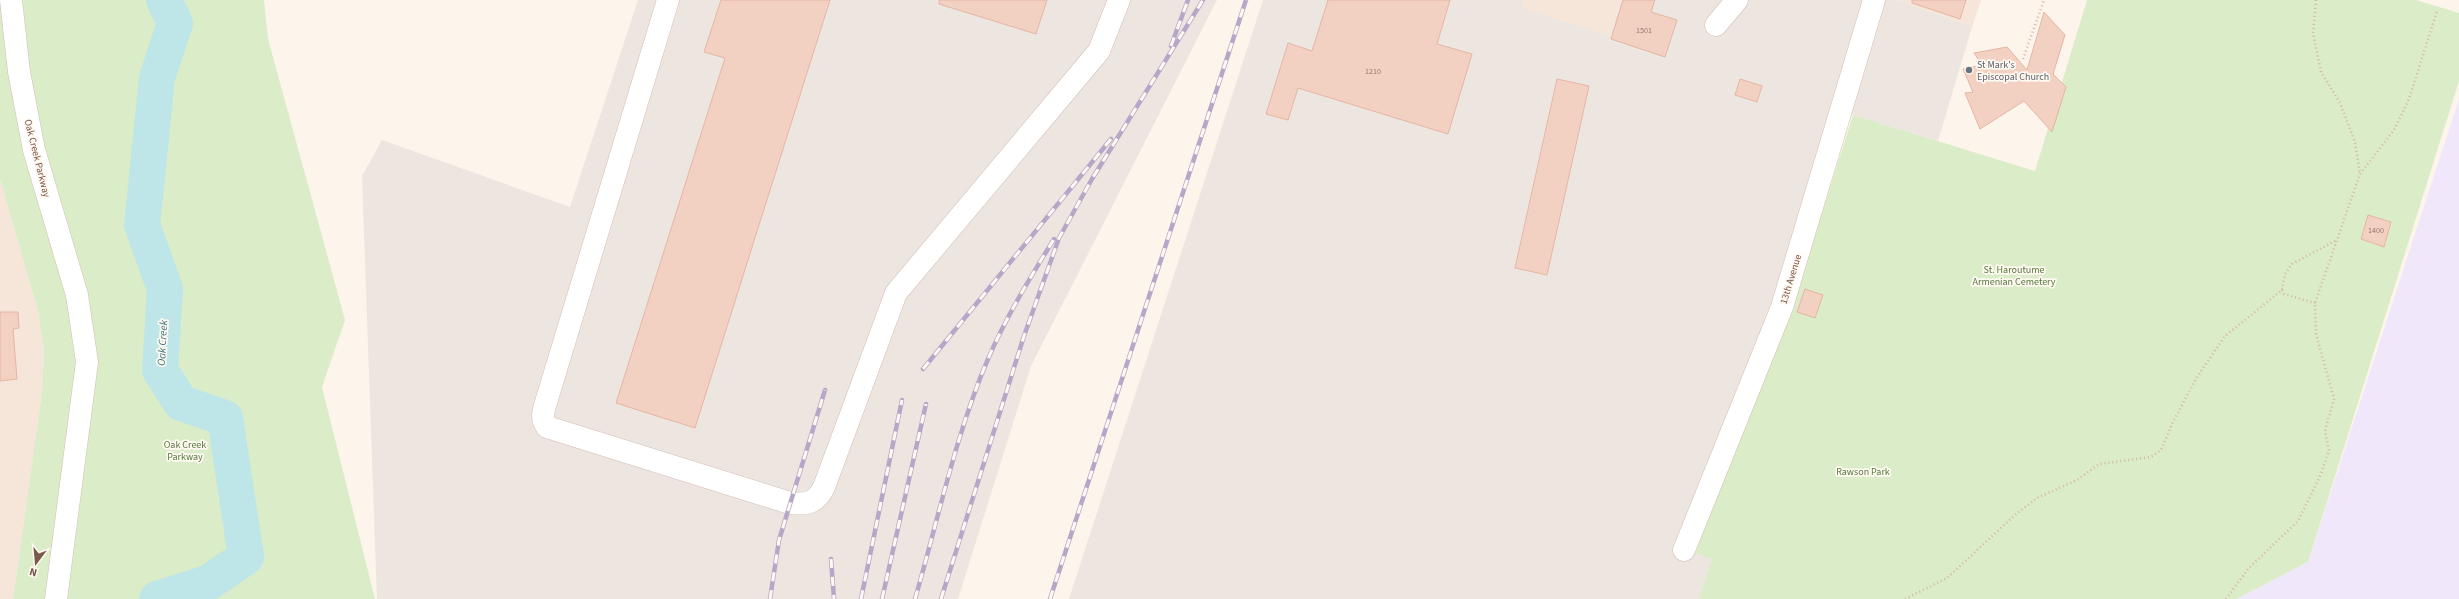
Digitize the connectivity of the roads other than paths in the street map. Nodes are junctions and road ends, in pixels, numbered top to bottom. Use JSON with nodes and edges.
{"nodes":[{"id":1,"x":11,"y":0,"type":"edge"},
{"id":2,"x":668,"y":0,"type":"edge"},
{"id":3,"x":1119,"y":0,"type":"edge"},
{"id":4,"x":1737,"y":0,"type":"edge"},
{"id":5,"x":1874,"y":0,"type":"edge"},
{"id":6,"x":1716,"y":25,"type":"dead end"},
{"id":7,"x":1684,"y":550,"type":"dead end"},
{"id":8,"x":56,"y":599,"type":"edge"}],
"edges":[{"from":1,"to":8,"type":"street","name":"Oak Creek Parkway"},
{"from":2,"to":3,"type":"street"},
{"from":4,"to":6,"type":"street"},
{"from":5,"to":7,"type":"street","name":"13th Avenue"}]}
